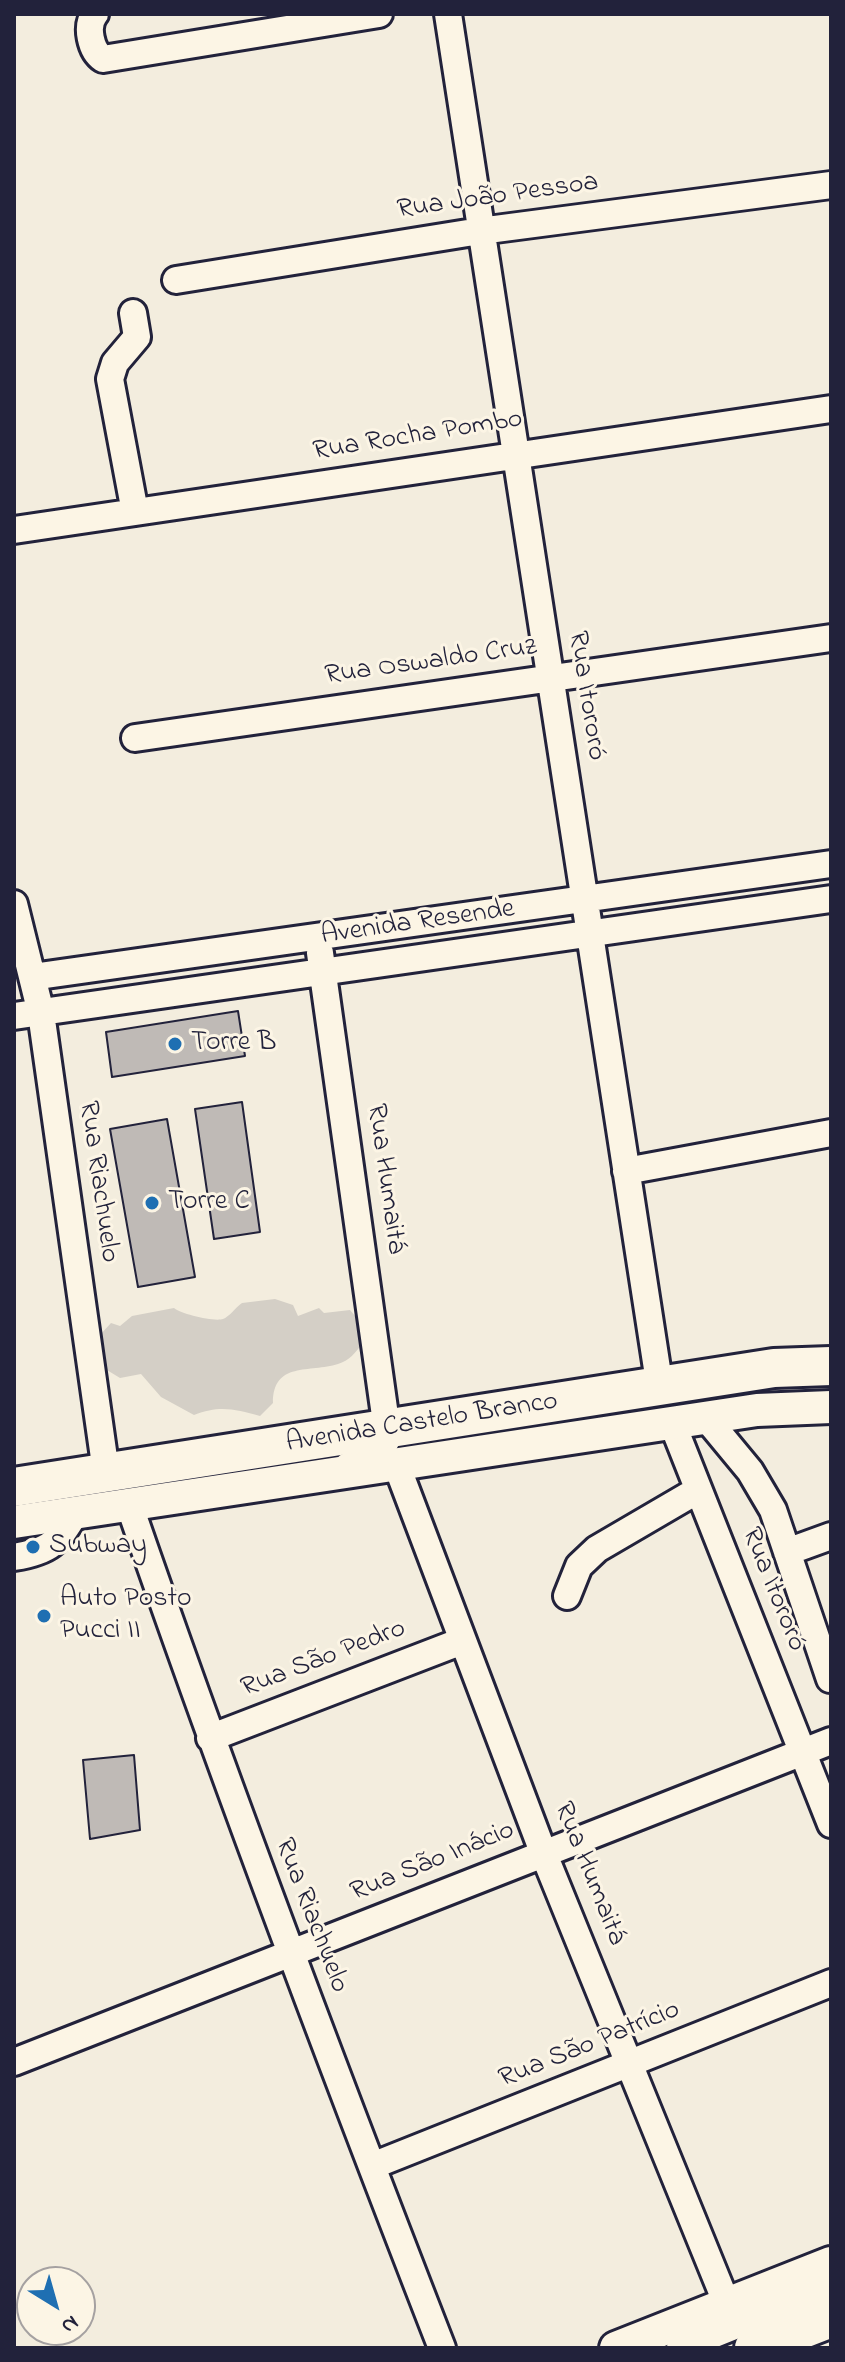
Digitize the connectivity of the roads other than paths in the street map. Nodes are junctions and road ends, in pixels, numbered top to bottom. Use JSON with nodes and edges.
{"nodes":[{"id":1,"x":95,"y":14,"type":"edge"},
{"id":2,"x":379,"y":14,"type":"edge"},
{"id":3,"x":448,"y":14,"type":"edge"},
{"id":4,"x":831,"y":185,"type":"edge"},
{"id":5,"x":480,"y":231,"type":"junction"},
{"id":6,"x":176,"y":280,"type":"dead end"},
{"id":7,"x":133,"y":313,"type":"dead end"},
{"id":8,"x":831,"y":409,"type":"edge"},
{"id":9,"x":515,"y":454,"type":"junction"},
{"id":10,"x":135,"y":512,"type":"junction"},
{"id":11,"x":14,"y":530,"type":"edge"},
{"id":12,"x":831,"y":638,"type":"edge"},
{"id":13,"x":550,"y":678,"type":"junction"},
{"id":14,"x":135,"y":738,"type":"dead end"},
{"id":15,"x":831,"y":864,"type":"edge"},
{"id":16,"x":584,"y":899,"type":"junction"},
{"id":17,"x":831,"y":899,"type":"edge"},
{"id":18,"x":14,"y":904,"type":"edge"},
{"id":19,"x":590,"y":932,"type":"junction"},
{"id":20,"x":319,"y":937,"type":"junction"},
{"id":21,"x":322,"y":970,"type":"junction"},
{"id":22,"x":32,"y":977,"type":"junction"},
{"id":23,"x":41,"y":1013,"type":"junction"},
{"id":24,"x":14,"y":1016,"type":"edge"},
{"id":25,"x":831,"y":1133,"type":"edge"},
{"id":26,"x":626,"y":1171,"type":"junction"},
{"id":27,"x":831,"y":1366,"type":"edge"},
{"id":28,"x":660,"y":1388,"type":"junction"},
{"id":29,"x":831,"y":1407,"type":"edge"},
{"id":30,"x":707,"y":1419,"type":"junction"},
{"id":31,"x":673,"y":1425,"type":"junction"},
{"id":32,"x":386,"y":1430,"type":"junction"},
{"id":33,"x":397,"y":1466,"type":"junction"},
{"id":34,"x":106,"y":1472,"type":"junction"},
{"id":35,"x":326,"y":1476,"type":"junction"},
{"id":36,"x":14,"y":1487,"type":"edge"},
{"id":37,"x":698,"y":1490,"type":"junction"},
{"id":38,"x":129,"y":1504,"type":"junction"},
{"id":39,"x":76,"y":1512,"type":"junction"},
{"id":40,"x":14,"y":1522,"type":"edge"},
{"id":41,"x":831,"y":1536,"type":"edge"},
{"id":42,"x":787,"y":1552,"type":"junction"},
{"id":43,"x":14,"y":1557,"type":"edge"},
{"id":44,"x":567,"y":1596,"type":"dead end"},
{"id":45,"x":462,"y":1641,"type":"junction"},
{"id":46,"x":830,"y":1679,"type":"edge"},
{"id":47,"x":210,"y":1738,"type":"junction"},
{"id":48,"x":831,"y":1741,"type":"edge"},
{"id":49,"x":802,"y":1751,"type":"junction"},
{"id":50,"x":831,"y":1824,"type":"edge"},
{"id":51,"x":543,"y":1852,"type":"junction"},
{"id":52,"x":290,"y":1956,"type":"junction"},
{"id":53,"x":831,"y":1983,"type":"edge"},
{"id":54,"x":14,"y":2062,"type":"edge"},
{"id":55,"x":631,"y":2064,"type":"junction"},
{"id":56,"x":372,"y":2166,"type":"junction"},
{"id":57,"x":830,"y":2288,"type":"edge"},
{"id":58,"x":726,"y":2302,"type":"junction"},
{"id":59,"x":442,"y":2348,"type":"edge"},
{"id":60,"x":616,"y":2348,"type":"edge"},
{"id":61,"x":680,"y":2348,"type":"edge"},
{"id":62,"x":754,"y":2348,"type":"edge"}],
"edges":[{"from":1,"to":2,"type":"street"},
{"from":3,"to":5,"type":"street","name":"Rua Itororó"},
{"from":4,"to":5,"type":"street","name":"Rua João Pessoa"},
{"from":5,"to":6,"type":"street","name":"Rua João Pessoa"},
{"from":5,"to":9,"type":"street","name":"Rua Itororó"},
{"from":7,"to":10,"type":"street"},
{"from":8,"to":9,"type":"street","name":"Rua Rocha Pombo"},
{"from":9,"to":10,"type":"street","name":"Rua Rocha Pombo"},
{"from":9,"to":13,"type":"street","name":"Rua Itororó"},
{"from":10,"to":11,"type":"street","name":"Rua Rocha Pombo"},
{"from":12,"to":13,"type":"street","name":"Rua Oswaldo Cruz"},
{"from":13,"to":14,"type":"street","name":"Rua Oswaldo Cruz"},
{"from":13,"to":16,"type":"street","name":"Rua Itororó"},
{"from":15,"to":16,"type":"street","name":"Avenida Resende"},
{"from":16,"to":19,"type":"street","name":"Rua Itororó"},
{"from":16,"to":20,"type":"street","name":"Avenida Resende"},
{"from":17,"to":19,"type":"street","name":"Avenida Resende"},
{"from":18,"to":22,"type":"street","name":"Rua Riachuelo"},
{"from":19,"to":21,"type":"street","name":"Avenida Resende"},
{"from":19,"to":26,"type":"street","name":"Rua Itororó"},
{"from":20,"to":21,"type":"street","name":"Rua Humaitá"},
{"from":20,"to":22,"type":"street","name":"Avenida Resende"},
{"from":21,"to":23,"type":"street","name":"Avenida Resende"},
{"from":21,"to":32,"type":"street","name":"Rua Humaitá"},
{"from":22,"to":23,"type":"street","name":"Rua Riachuelo"},
{"from":23,"to":24,"type":"street","name":"Avenida Resende"},
{"from":23,"to":34,"type":"street","name":"Rua Riachuelo"},
{"from":25,"to":26,"type":"street"},
{"from":26,"to":28,"type":"street","name":"Rua Itororó"},
{"from":27,"to":28,"type":"highway","name":"Avenida Castelo Branco"},
{"from":28,"to":32,"type":"highway","name":"Avenida Castelo Branco"},
{"from":29,"to":30,"type":"main road","name":"Avenida Castelo Branco"},
{"from":30,"to":31,"type":"main road","name":"Avenida Castelo Branco"},
{"from":30,"to":42,"type":"street"},
{"from":31,"to":33,"type":"main road","name":"Avenida Castelo Branco"},
{"from":31,"to":37,"type":"street","name":"Rua Itororó"},
{"from":32,"to":34,"type":"highway","name":"Avenida Castelo Branco"},
{"from":32,"to":35,"type":"street"},
{"from":33,"to":35,"type":"main road","name":"Avenida Castelo Branco"},
{"from":33,"to":45,"type":"street","name":"Rua Humaitá"},
{"from":34,"to":36,"type":"highway","name":"Avenida Castelo Branco"},
{"from":35,"to":38,"type":"main road","name":"Avenida Castelo Branco"},
{"from":37,"to":44,"type":"street"},
{"from":37,"to":49,"type":"street","name":"Rua Itororó"},
{"from":38,"to":39,"type":"main road","name":"Avenida Castelo Branco"},
{"from":38,"to":47,"type":"street","name":"Rua Riachuelo"},
{"from":39,"to":40,"type":"main road","name":"Avenida Castelo Branco"},
{"from":39,"to":43,"type":"street"},
{"from":41,"to":42,"type":"street"},
{"from":42,"to":46,"type":"street"},
{"from":45,"to":47,"type":"street","name":"Rua São Pedro"},
{"from":45,"to":51,"type":"street","name":"Rua Humaitá"},
{"from":47,"to":52,"type":"street","name":"Rua Riachuelo"},
{"from":48,"to":49,"type":"street","name":"Rua São Inácio"},
{"from":49,"to":50,"type":"street","name":"Rua Itororó"},
{"from":49,"to":51,"type":"street","name":"Rua São Inácio"},
{"from":51,"to":52,"type":"street","name":"Rua São Inácio"},
{"from":51,"to":55,"type":"street","name":"Rua Humaitá"},
{"from":52,"to":54,"type":"street","name":"Rua São Inácio"},
{"from":52,"to":56,"type":"street","name":"Rua Riachuelo"},
{"from":53,"to":55,"type":"street","name":"Rua São Patrício"},
{"from":55,"to":56,"type":"street","name":"Rua São Patrício"},
{"from":55,"to":58,"type":"street","name":"Rua Humaitá"},
{"from":56,"to":59,"type":"street","name":"Rua Riachuelo"},
{"from":57,"to":58,"type":"main road"},
{"from":57,"to":61,"type":"street"},
{"from":57,"to":62,"type":"highway"},
{"from":58,"to":60,"type":"main road"}]}
